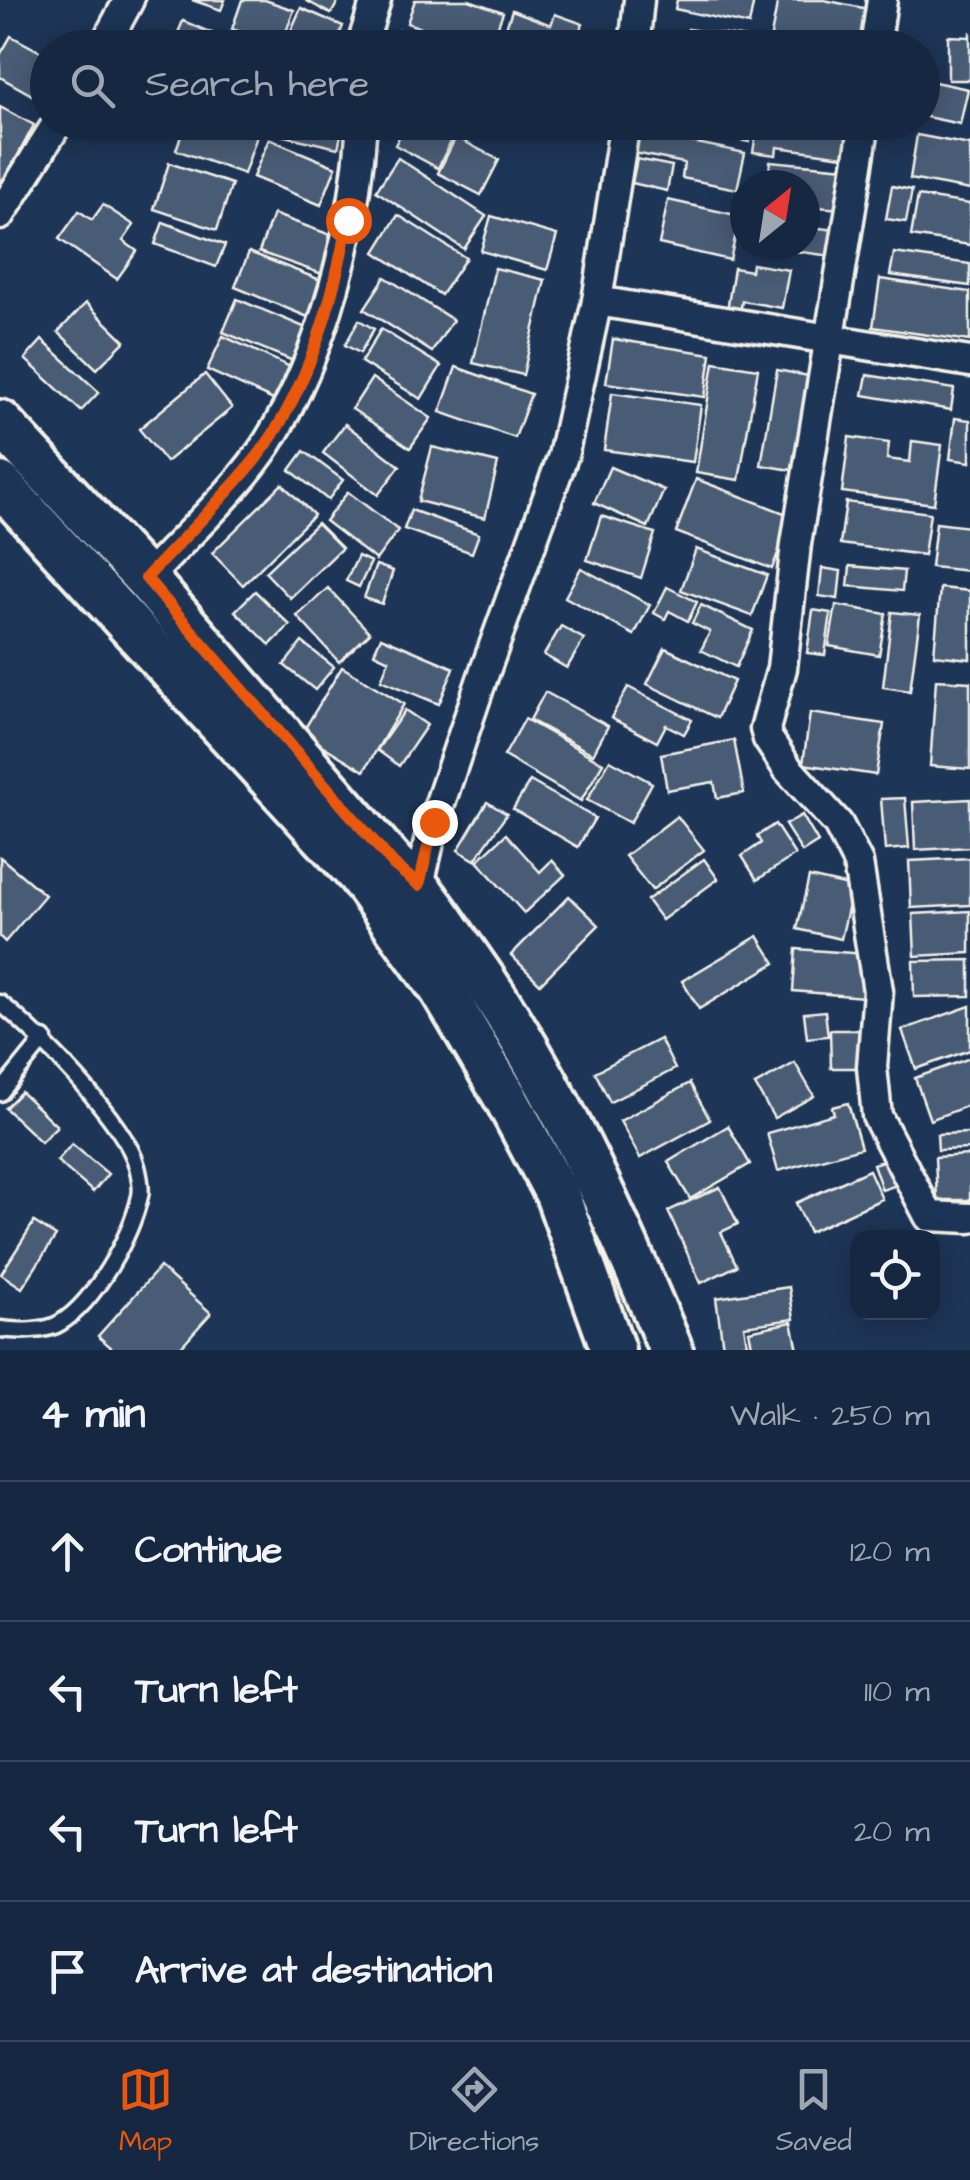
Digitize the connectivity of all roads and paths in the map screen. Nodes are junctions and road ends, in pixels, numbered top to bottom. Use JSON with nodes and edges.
{"nodes":[{"id":1,"x":130,"y":0,"type":"edge"},
{"id":2,"x":376,"y":0,"type":"edge"},
{"id":3,"x":639,"y":0,"type":"edge"},
{"id":4,"x":882,"y":0,"type":"edge"},
{"id":5,"x":113,"y":30,"type":"edge"},
{"id":6,"x":367,"y":30,"type":"edge"},
{"id":7,"x":636,"y":30,"type":"edge"},
{"id":8,"x":878,"y":30,"type":"edge"},
{"id":9,"x":47,"y":140,"type":"edge"},
{"id":10,"x":359,"y":140,"type":"edge"},
{"id":11,"x":622,"y":140,"type":"edge"},
{"id":12,"x":862,"y":140,"type":"edge"},
{"id":13,"x":0,"y":215,"type":"edge"},
{"id":14,"x":597,"y":301,"type":"junction"},
{"id":15,"x":830,"y":338,"type":"junction"},
{"id":16,"x":970,"y":362,"type":"edge"},
{"id":17,"x":0,"y":422,"type":"edge"},
{"id":18,"x":0,"y":484,"type":"edge"},
{"id":19,"x":146,"y":578,"type":"junction"},
{"id":20,"x":419,"y":885,"type":"junction"},
{"id":21,"x":0,"y":1003,"type":"edge"},
{"id":22,"x":44,"y":1039,"type":"junction"},
{"id":23,"x":0,"y":1093,"type":"edge"},
{"id":24,"x":970,"y":1218,"type":"edge"},
{"id":25,"x":0,"y":1330,"type":"edge"},
{"id":26,"x":613,"y":1350,"type":"edge"},
{"id":27,"x":671,"y":1350,"type":"edge"}],
"edges":[{"from":1,"to":5,"type":"street"},
{"from":2,"to":6,"type":"street"},
{"from":3,"to":7,"type":"street"},
{"from":4,"to":8,"type":"street"},
{"from":9,"to":13,"type":"street"},
{"from":10,"to":19,"type":"street"},
{"from":11,"to":14,"type":"street"},
{"from":12,"to":15,"type":"street"},
{"from":14,"to":15,"type":"street"},
{"from":14,"to":20,"type":"street"},
{"from":15,"to":16,"type":"street"},
{"from":15,"to":24,"type":"street"},
{"from":17,"to":19,"type":"main road"},
{"from":18,"to":26,"type":"main road"},
{"from":19,"to":20,"type":"main road"},
{"from":20,"to":27,"type":"main road"},
{"from":21,"to":22,"type":"lane"},
{"from":22,"to":23,"type":"lane"},
{"from":22,"to":25,"type":"lane"}]}
